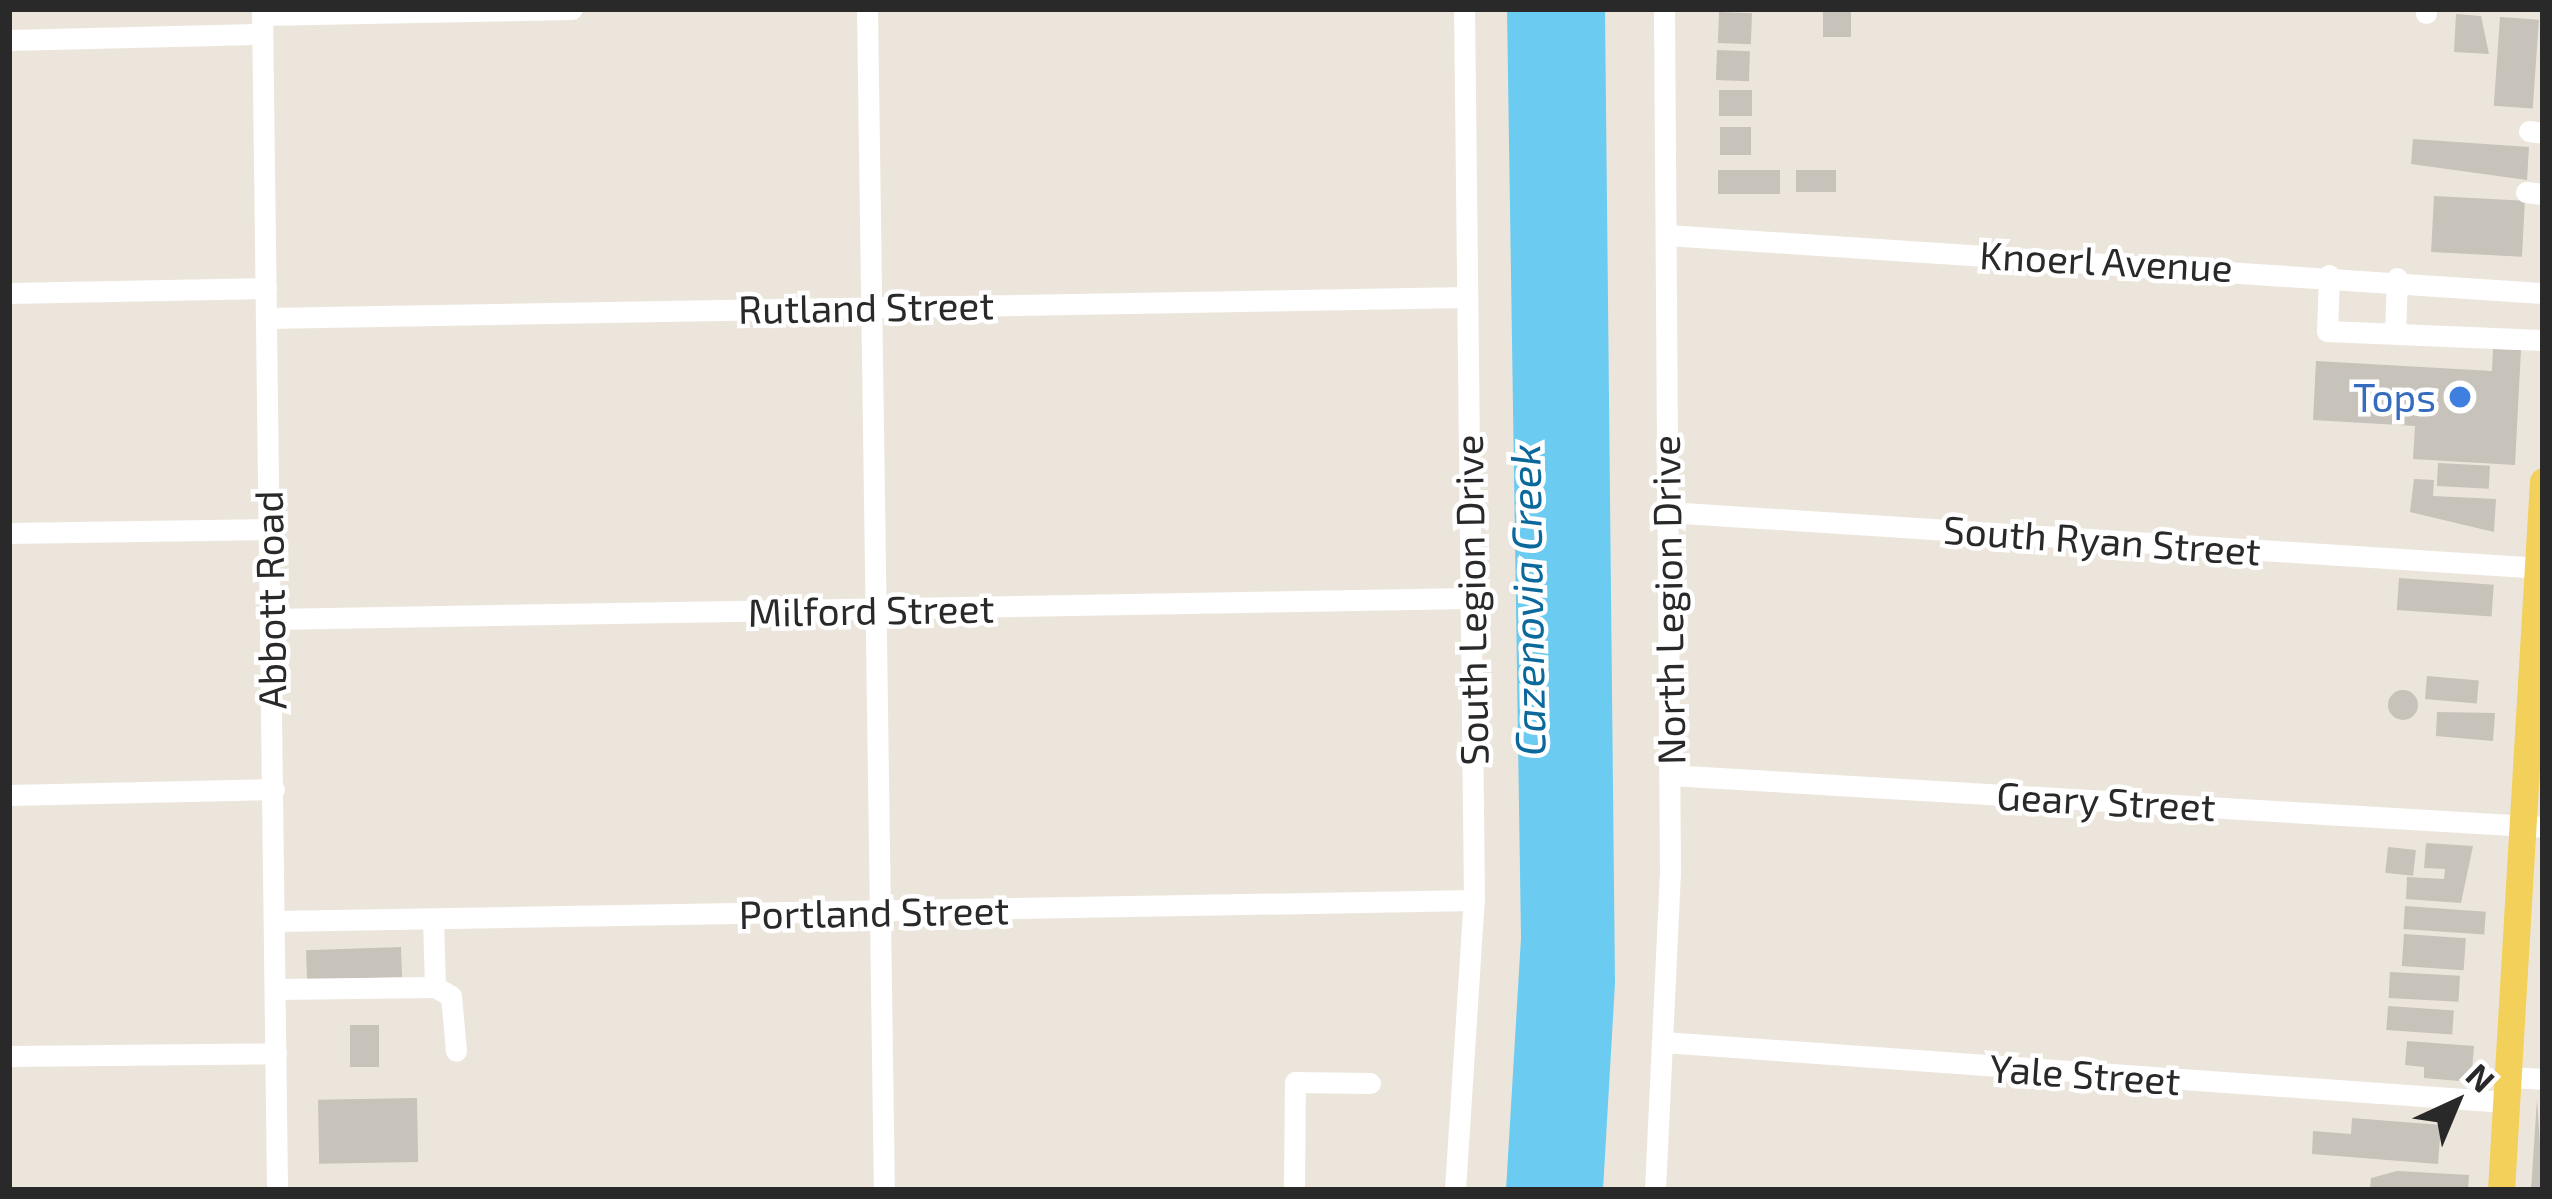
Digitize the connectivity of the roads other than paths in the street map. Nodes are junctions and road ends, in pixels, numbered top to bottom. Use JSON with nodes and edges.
{"nodes":[{"id":1,"x":572,"y":9,"type":"edge"},
{"id":2,"x":867,"y":9,"type":"edge"},
{"id":3,"x":1464,"y":9,"type":"edge"},
{"id":4,"x":1664,"y":9,"type":"edge"},
{"id":5,"x":262,"y":19,"type":"edge"},
{"id":6,"x":9,"y":40,"type":"edge"},
{"id":7,"x":1667,"y":235,"type":"junction"},
{"id":8,"x":2329,"y":274,"type":"junction"},
{"id":9,"x":2397,"y":278,"type":"junction"},
{"id":10,"x":266,"y":288,"type":"junction"},
{"id":11,"x":9,"y":292,"type":"edge"},
{"id":12,"x":2543,"y":293,"type":"edge"},
{"id":13,"x":1467,"y":297,"type":"junction"},
{"id":14,"x":871,"y":307,"type":"junction"},
{"id":15,"x":266,"y":317,"type":"junction"},
{"id":16,"x":2396,"y":333,"type":"junction"},
{"id":17,"x":2543,"y":340,"type":"edge"},
{"id":18,"x":2543,"y":481,"type":"edge"},
{"id":19,"x":1667,"y":512,"type":"junction"},
{"id":20,"x":269,"y":529,"type":"junction"},
{"id":21,"x":9,"y":533,"type":"edge"},
{"id":22,"x":2540,"y":567,"type":"edge"},
{"id":23,"x":1471,"y":598,"type":"junction"},
{"id":24,"x":876,"y":610,"type":"junction"},
{"id":25,"x":271,"y":619,"type":"junction"},
{"id":26,"x":1670,"y":775,"type":"junction"},
{"id":27,"x":274,"y":789,"type":"junction"},
{"id":28,"x":9,"y":795,"type":"edge"},
{"id":29,"x":2533,"y":826,"type":"edge"},
{"id":30,"x":1474,"y":900,"type":"junction"},
{"id":31,"x":880,"y":911,"type":"junction"},
{"id":32,"x":433,"y":919,"type":"junction"},
{"id":33,"x":274,"y":921,"type":"junction"},
{"id":34,"x":435,"y":988,"type":"junction"},
{"id":35,"x":277,"y":989,"type":"junction"},
{"id":36,"x":1664,"y":1042,"type":"junction"},
{"id":37,"x":457,"y":1051,"type":"dead end"},
{"id":38,"x":276,"y":1053,"type":"junction"},
{"id":39,"x":9,"y":1056,"type":"edge"},
{"id":40,"x":2543,"y":1079,"type":"edge"},
{"id":41,"x":1370,"y":1083,"type":"dead end"},
{"id":42,"x":2507,"y":1089,"type":"junction"},
{"id":43,"x":278,"y":1190,"type":"edge"},
{"id":44,"x":884,"y":1190,"type":"edge"},
{"id":45,"x":1294,"y":1190,"type":"edge"},
{"id":46,"x":1455,"y":1190,"type":"edge"},
{"id":47,"x":1655,"y":1190,"type":"edge"},
{"id":48,"x":2501,"y":1190,"type":"edge"}],
"edges":[{"from":1,"to":5,"type":"street"},
{"from":2,"to":14,"type":"street"},
{"from":3,"to":13,"type":"street","name":"South Legion Drive"},
{"from":4,"to":7,"type":"street","name":"North Legion Drive"},
{"from":5,"to":6,"type":"street"},
{"from":5,"to":10,"type":"street","name":"Abbott Road"},
{"from":7,"to":8,"type":"street","name":"Knoerl Avenue"},
{"from":7,"to":19,"type":"street","name":"North Legion Drive"},
{"from":8,"to":9,"type":"street","name":"Knoerl Avenue"},
{"from":8,"to":16,"type":"street"},
{"from":9,"to":12,"type":"street","name":"Knoerl Avenue"},
{"from":9,"to":16,"type":"street"},
{"from":10,"to":11,"type":"street"},
{"from":10,"to":15,"type":"street","name":"Abbott Road"},
{"from":13,"to":14,"type":"street","name":"Rutland Street"},
{"from":13,"to":23,"type":"street","name":"South Legion Drive"},
{"from":14,"to":15,"type":"street","name":"Rutland Street"},
{"from":14,"to":24,"type":"street"},
{"from":15,"to":20,"type":"street","name":"Abbott Road"},
{"from":16,"to":17,"type":"street"},
{"from":18,"to":22,"type":"main road"},
{"from":19,"to":22,"type":"street","name":"South Ryan Street"},
{"from":19,"to":26,"type":"street","name":"North Legion Drive"},
{"from":20,"to":21,"type":"street"},
{"from":20,"to":25,"type":"street","name":"Abbott Road"},
{"from":22,"to":29,"type":"main road"},
{"from":23,"to":24,"type":"street","name":"Milford Street"},
{"from":23,"to":30,"type":"street","name":"South Legion Drive"},
{"from":24,"to":25,"type":"street","name":"Milford Street"},
{"from":24,"to":31,"type":"street"},
{"from":25,"to":27,"type":"street","name":"Abbott Road"},
{"from":26,"to":29,"type":"street","name":"Geary Street"},
{"from":26,"to":36,"type":"street","name":"North Legion Drive"},
{"from":27,"to":28,"type":"street"},
{"from":27,"to":33,"type":"street","name":"Abbott Road"},
{"from":29,"to":42,"type":"main road"},
{"from":30,"to":31,"type":"street","name":"Portland Street"},
{"from":30,"to":46,"type":"street","name":"South Legion Drive"},
{"from":31,"to":32,"type":"street","name":"Portland Street"},
{"from":31,"to":44,"type":"street"},
{"from":32,"to":33,"type":"street","name":"Portland Street"},
{"from":32,"to":34,"type":"street"},
{"from":33,"to":35,"type":"street","name":"Abbott Road"},
{"from":34,"to":35,"type":"street"},
{"from":34,"to":37,"type":"street"},
{"from":35,"to":38,"type":"street","name":"Abbott Road"},
{"from":36,"to":42,"type":"street","name":"Yale Street"},
{"from":36,"to":47,"type":"street","name":"North Legion Drive"},
{"from":38,"to":39,"type":"street"},
{"from":38,"to":43,"type":"street","name":"Abbott Road"},
{"from":40,"to":42,"type":"street","name":"Yale Street"},
{"from":41,"to":45,"type":"street"},
{"from":42,"to":48,"type":"main road"}]}
